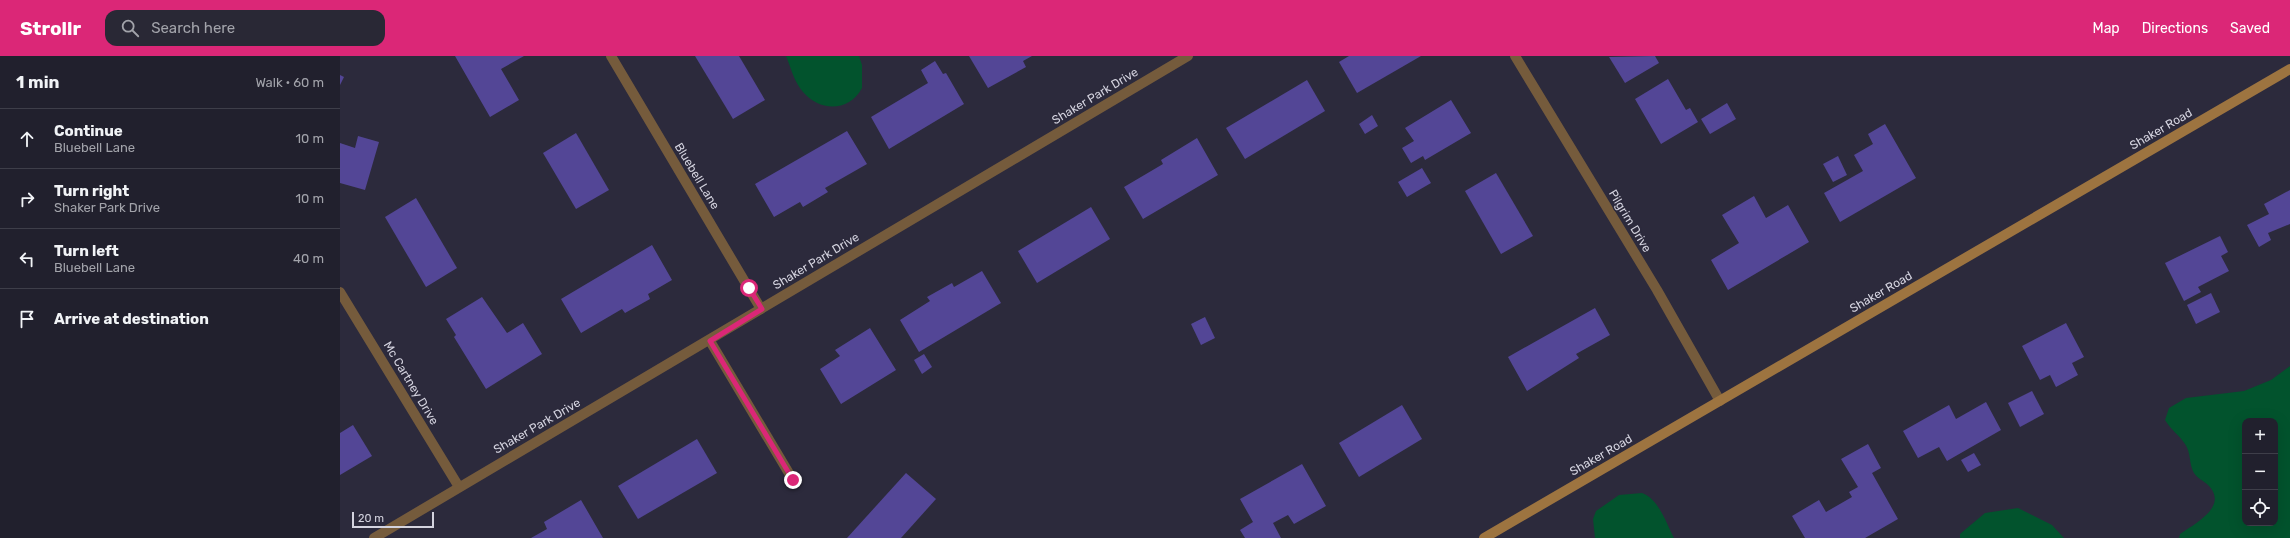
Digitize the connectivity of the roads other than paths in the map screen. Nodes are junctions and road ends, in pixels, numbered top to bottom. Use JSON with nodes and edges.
{"nodes":[{"id":1,"x":611,"y":56,"type":"edge"},
{"id":2,"x":1188,"y":56,"type":"edge"},
{"id":3,"x":1516,"y":56,"type":"edge"},
{"id":4,"x":2290,"y":69,"type":"edge"},
{"id":5,"x":340,"y":292,"type":"edge"},
{"id":6,"x":762,"y":309,"type":"junction"},
{"id":7,"x":710,"y":341,"type":"junction"},
{"id":8,"x":1720,"y":401,"type":"junction"},
{"id":9,"x":793,"y":480,"type":"dead end"},
{"id":10,"x":459,"y":487,"type":"junction"},
{"id":11,"x":374,"y":538,"type":"edge"},
{"id":12,"x":1484,"y":538,"type":"edge"}],
"edges":[{"from":1,"to":6,"type":"street","name":"Bluebell Lane"},
{"from":2,"to":6,"type":"street","name":"Shaker Park Drive"},
{"from":3,"to":8,"type":"street","name":"Pilgrim Drive"},
{"from":4,"to":8,"type":"main road","name":"Shaker Road"},
{"from":5,"to":10,"type":"street","name":"Mc Cartney Drive"},
{"from":6,"to":7,"type":"street","name":"Shaker Park Drive"},
{"from":7,"to":9,"type":"street"},
{"from":7,"to":10,"type":"street","name":"Shaker Park Drive"},
{"from":8,"to":12,"type":"main road","name":"Shaker Road"},
{"from":10,"to":11,"type":"street","name":"Shaker Park Drive"}]}
